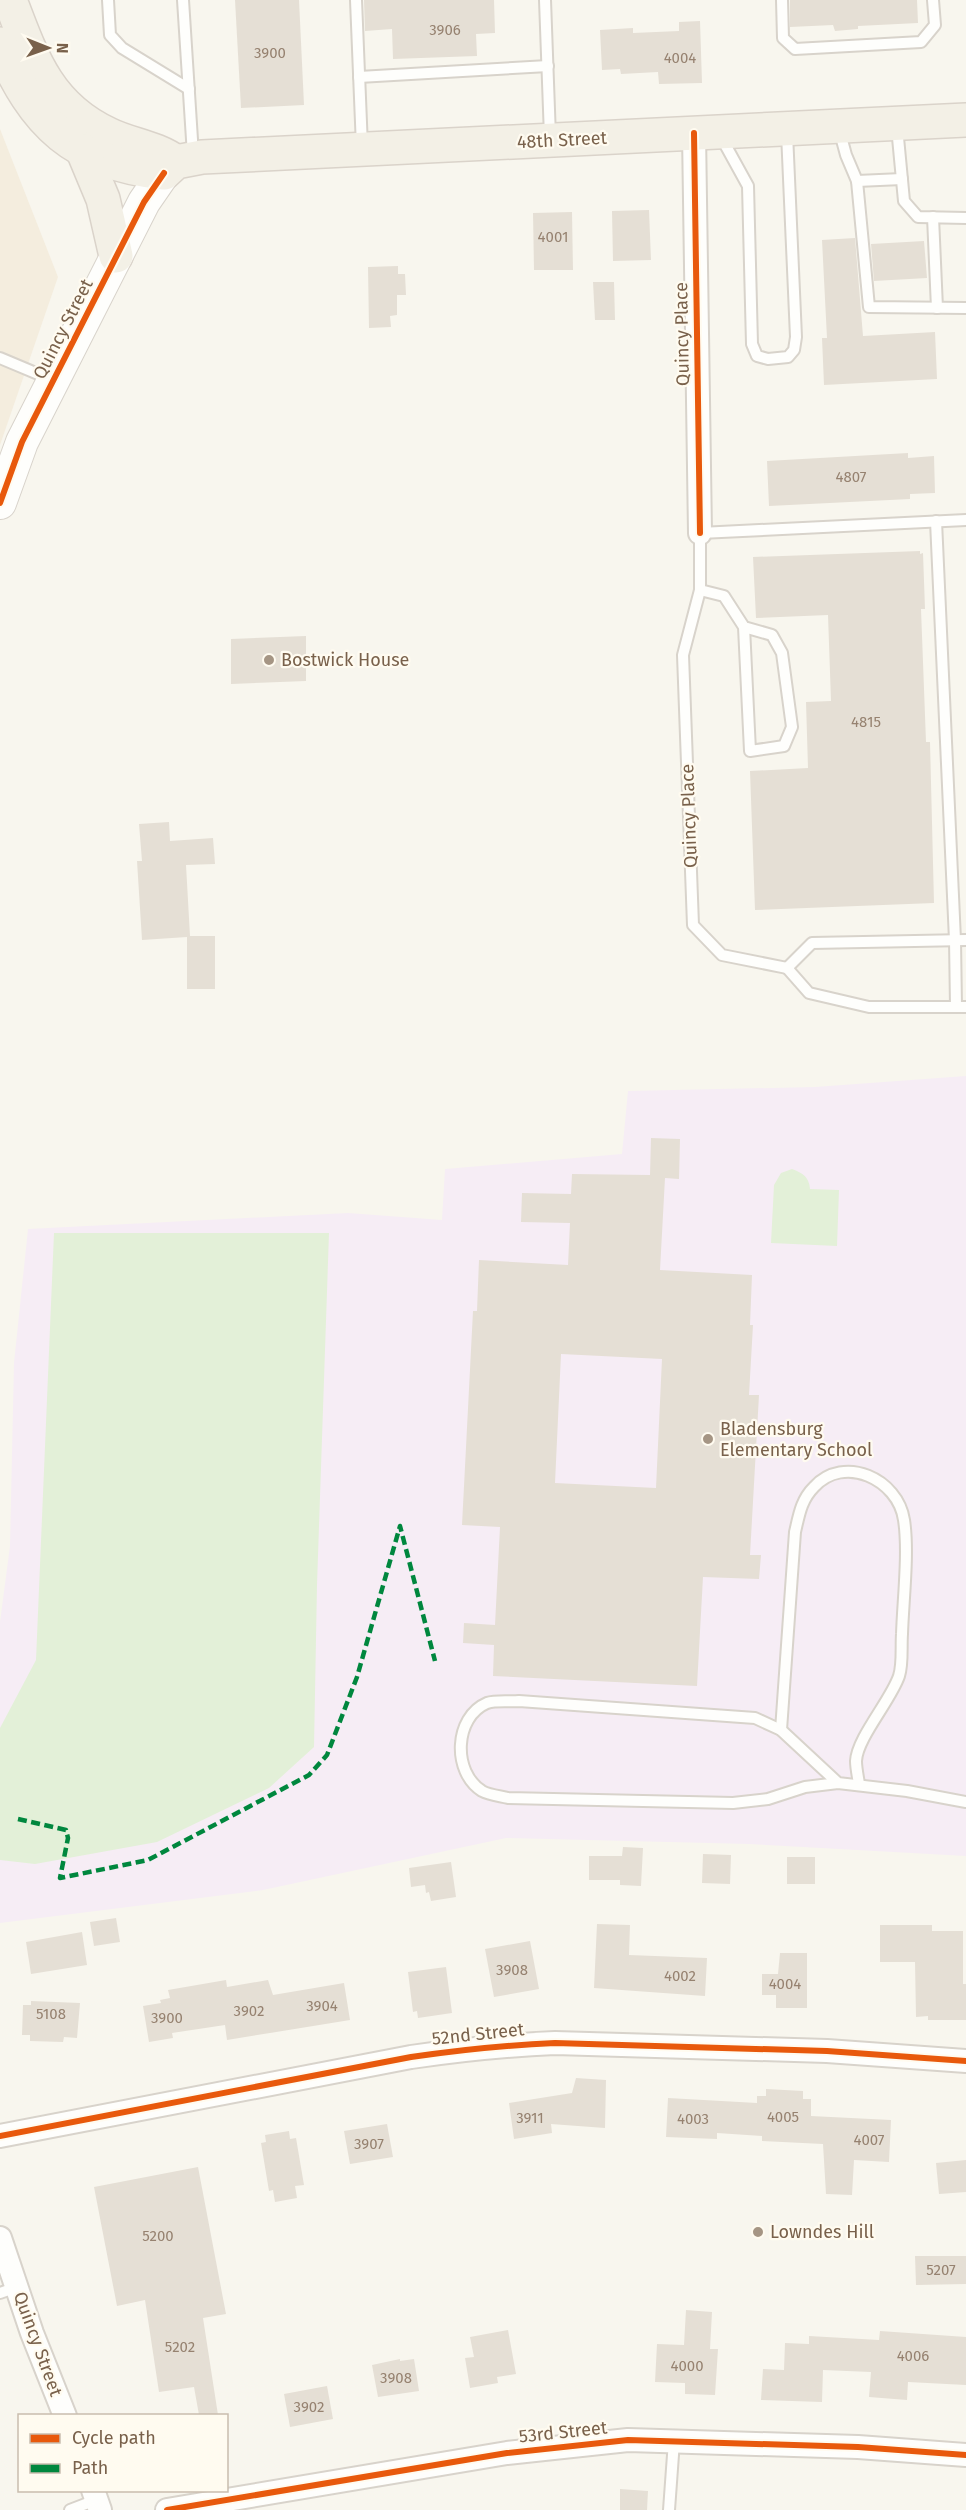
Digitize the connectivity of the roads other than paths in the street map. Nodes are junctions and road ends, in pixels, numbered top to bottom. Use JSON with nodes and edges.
{"nodes":[{"id":1,"x":10,"y":0,"type":"edge"},
{"id":2,"x":108,"y":0,"type":"edge"},
{"id":3,"x":183,"y":0,"type":"edge"},
{"id":4,"x":356,"y":0,"type":"edge"},
{"id":5,"x":545,"y":0,"type":"edge"},
{"id":6,"x":782,"y":0,"type":"edge"},
{"id":7,"x":933,"y":0,"type":"edge"},
{"id":8,"x":0,"y":44,"type":"edge"},
{"id":9,"x":548,"y":66,"type":"junction"},
{"id":10,"x":359,"y":77,"type":"junction"},
{"id":11,"x":189,"y":89,"type":"junction"},
{"id":12,"x":966,"y":120,"type":"edge"},
{"id":13,"x":896,"y":122,"type":"junction"},
{"id":14,"x":838,"y":125,"type":"junction"},
{"id":15,"x":787,"y":128,"type":"junction"},
{"id":16,"x":706,"y":132,"type":"junction"},
{"id":17,"x":550,"y":141,"type":"junction"},
{"id":18,"x":363,"y":149,"type":"junction"},
{"id":19,"x":83,"y":151,"type":"junction"},
{"id":20,"x":178,"y":165,"type":"junction"},
{"id":21,"x":902,"y":179,"type":"junction"},
{"id":22,"x":857,"y":181,"type":"junction"},
{"id":23,"x":933,"y":217,"type":"junction"},
{"id":24,"x":966,"y":218,"type":"edge"},
{"id":25,"x":116,"y":256,"type":"junction"},
{"id":26,"x":937,"y":308,"type":"junction"},
{"id":27,"x":966,"y":308,"type":"edge"},
{"id":28,"x":0,"y":358,"type":"edge"},
{"id":29,"x":54,"y":380,"type":"junction"},
{"id":30,"x":0,"y":503,"type":"edge"},
{"id":31,"x":966,"y":520,"type":"edge"},
{"id":32,"x":936,"y":521,"type":"junction"},
{"id":33,"x":700,"y":534,"type":"junction"},
{"id":34,"x":700,"y":590,"type":"junction"},
{"id":35,"x":744,"y":627,"type":"junction"},
{"id":36,"x":961,"y":940,"type":"edge"},
{"id":37,"x":787,"y":968,"type":"junction"},
{"id":38,"x":961,"y":1007,"type":"edge"},
{"id":39,"x":781,"y":1730,"type":"junction"},
{"id":40,"x":838,"y":1783,"type":"junction"},
{"id":41,"x":859,"y":1784,"type":"junction"},
{"id":42,"x":966,"y":1802,"type":"edge"},
{"id":43,"x":966,"y":2061,"type":"edge"},
{"id":44,"x":0,"y":2136,"type":"edge"},
{"id":45,"x":0,"y":2238,"type":"edge"},
{"id":46,"x":8,"y":2290,"type":"edge"},
{"id":47,"x":65,"y":2414,"type":"edge"},
{"id":48,"x":674,"y":2441,"type":"junction"},
{"id":49,"x":966,"y":2455,"type":"edge"},
{"id":50,"x":96,"y":2500,"type":"edge"},
{"id":51,"x":70,"y":2510,"type":"edge"},
{"id":52,"x":167,"y":2510,"type":"edge"},
{"id":53,"x":669,"y":2510,"type":"edge"}],
"edges":[{"from":1,"to":20,"type":"main road"},
{"from":2,"to":11,"type":"lane"},
{"from":3,"to":11,"type":"lane"},
{"from":4,"to":10,"type":"lane"},
{"from":5,"to":9,"type":"lane"},
{"from":6,"to":7,"type":"lane"},
{"from":8,"to":19,"type":"main road","name":"48th Street"},
{"from":9,"to":10,"type":"lane"},
{"from":9,"to":17,"type":"lane"},
{"from":10,"to":18,"type":"lane"},
{"from":11,"to":20,"type":"lane"},
{"from":12,"to":13,"type":"main road","name":"48th Street"},
{"from":13,"to":14,"type":"main road","name":"48th Street"},
{"from":13,"to":21,"type":"lane"},
{"from":14,"to":15,"type":"main road","name":"48th Street"},
{"from":14,"to":22,"type":"lane"},
{"from":15,"to":16,"type":"main road","name":"48th Street"},
{"from":15,"to":16,"type":"lane"},
{"from":16,"to":17,"type":"main road","name":"48th Street"},
{"from":16,"to":33,"type":"street","name":"Quincy Place"},
{"from":17,"to":18,"type":"main road","name":"48th Street"},
{"from":18,"to":20,"type":"main road","name":"48th Street"},
{"from":19,"to":20,"type":"main road","name":"48th Street"},
{"from":19,"to":25,"type":"main road"},
{"from":20,"to":25,"type":"street","name":"Quincy Street"},
{"from":21,"to":22,"type":"lane"},
{"from":21,"to":23,"type":"lane"},
{"from":22,"to":26,"type":"lane"},
{"from":23,"to":24,"type":"lane"},
{"from":23,"to":26,"type":"lane"},
{"from":25,"to":29,"type":"street","name":"Quincy Street"},
{"from":26,"to":27,"type":"lane"},
{"from":28,"to":29,"type":"lane"},
{"from":29,"to":30,"type":"street","name":"Quincy Street"},
{"from":31,"to":32,"type":"lane"},
{"from":32,"to":33,"type":"lane"},
{"from":32,"to":36,"type":"lane"},
{"from":33,"to":34,"type":"lane","name":"Quincy Place"},
{"from":34,"to":35,"type":"lane"},
{"from":34,"to":37,"type":"lane","name":"Quincy Place"},
{"from":35,"to":35,"type":"lane"},
{"from":36,"to":37,"type":"lane"},
{"from":36,"to":38,"type":"lane"},
{"from":37,"to":38,"type":"lane"},
{"from":39,"to":40,"type":"lane"},
{"from":39,"to":40,"type":"lane"},
{"from":39,"to":41,"type":"lane"},
{"from":40,"to":41,"type":"lane"},
{"from":41,"to":42,"type":"lane"},
{"from":43,"to":44,"type":"street","name":"52nd Street"},
{"from":45,"to":46,"type":"street","name":"Quincy Street"},
{"from":46,"to":47,"type":"street","name":"Quincy Street"},
{"from":48,"to":49,"type":"street","name":"53rd Street"},
{"from":48,"to":52,"type":"street","name":"53rd Street"},
{"from":48,"to":53,"type":"lane"},
{"from":50,"to":51,"type":"lane"}]}
